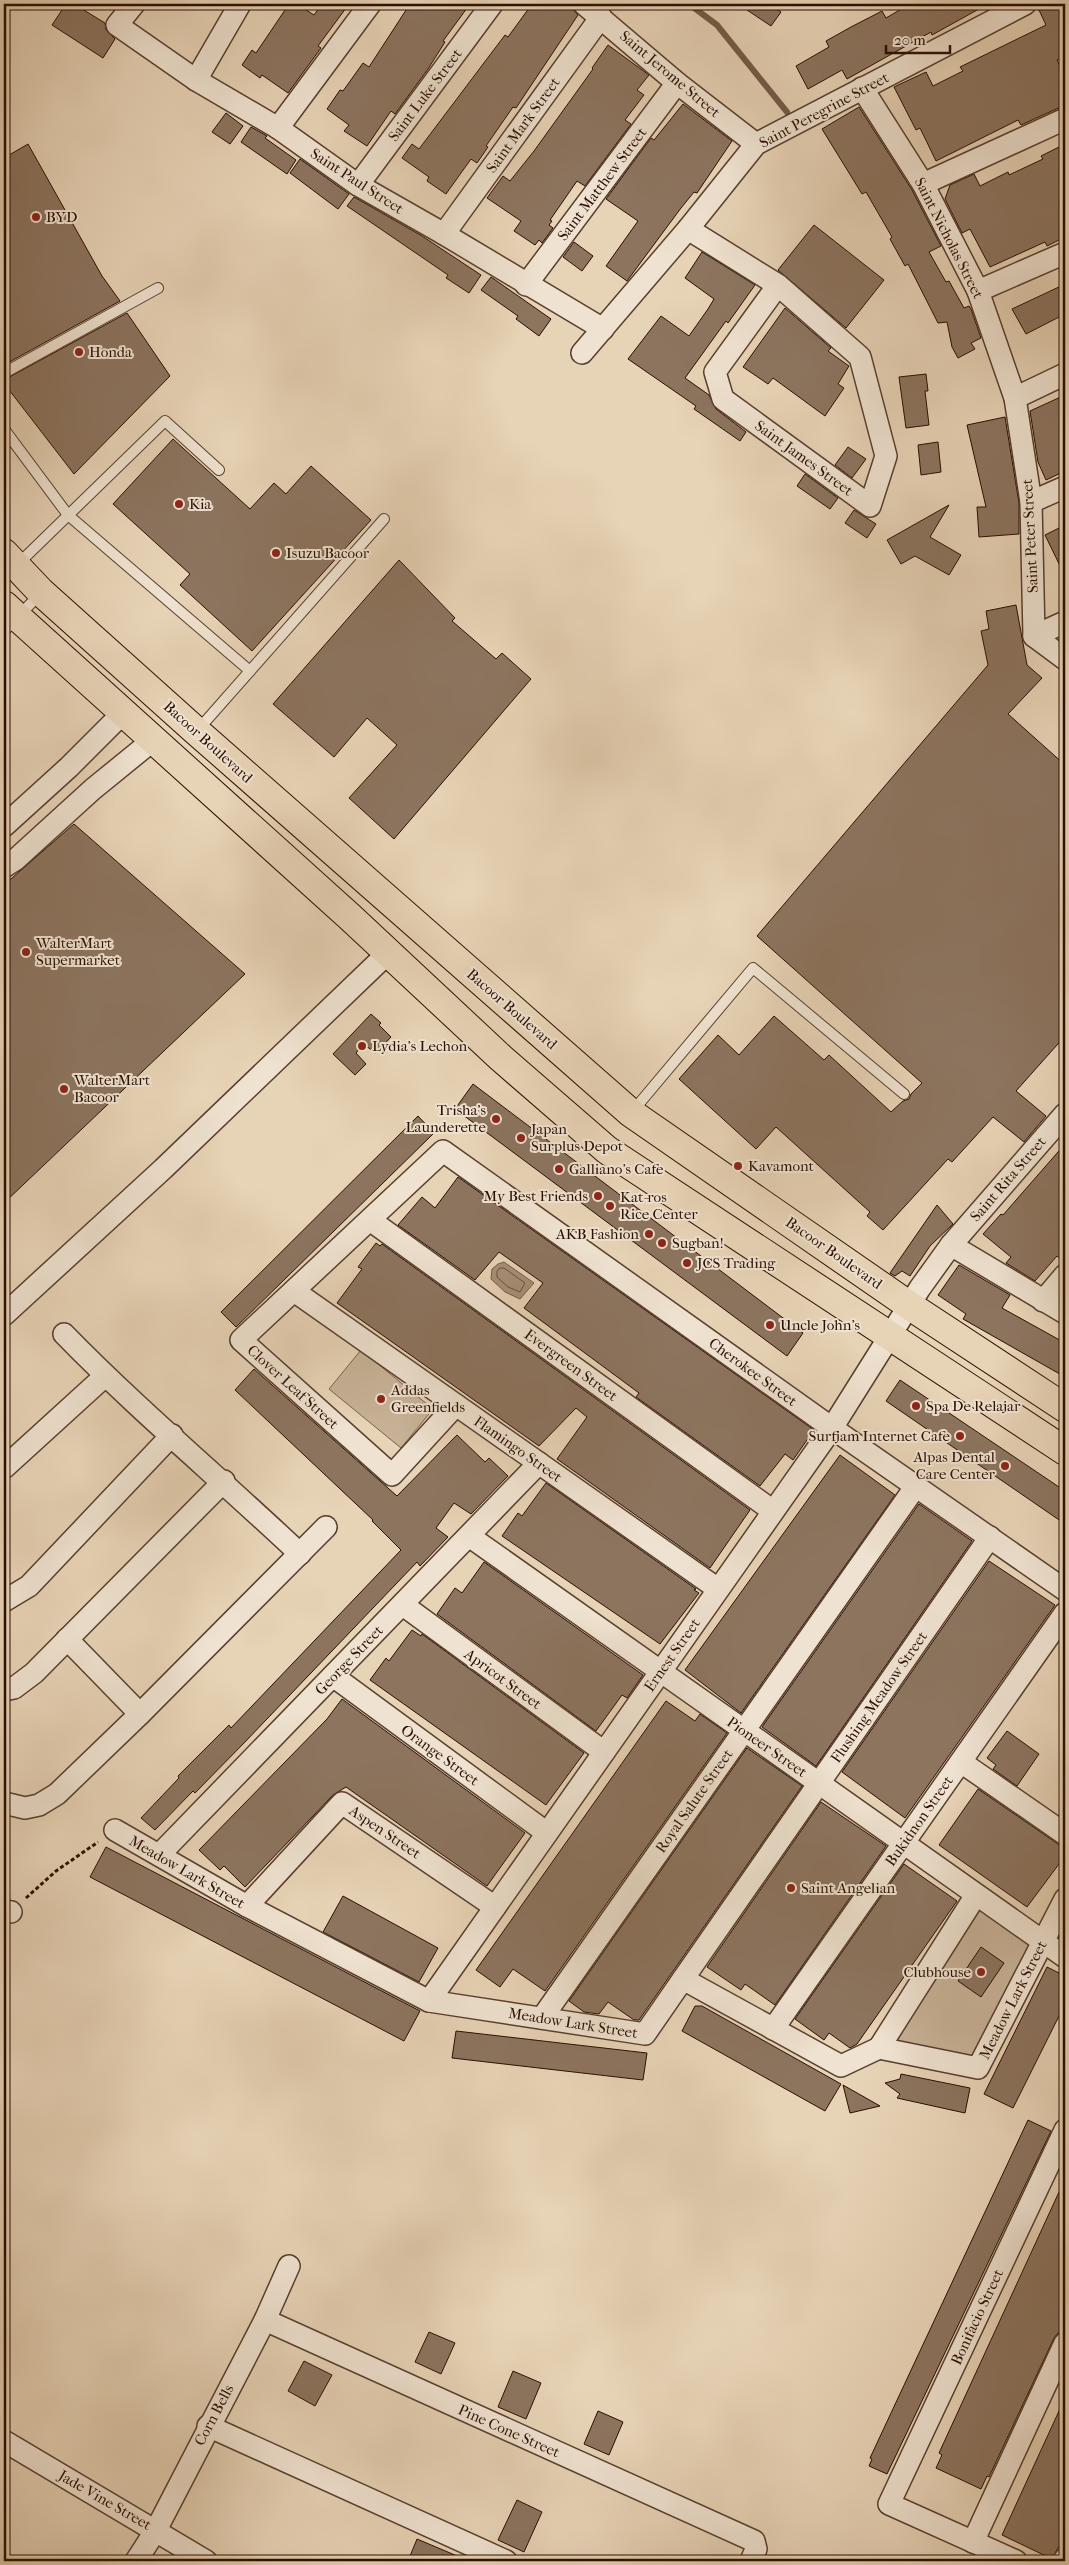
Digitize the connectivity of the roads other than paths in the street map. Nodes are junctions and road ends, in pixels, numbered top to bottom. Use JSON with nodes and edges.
{"nodes":[{"id":1,"x":134,"y":4,"type":"edge"},
{"id":2,"x":240,"y":4,"type":"edge"},
{"id":3,"x":370,"y":4,"type":"edge"},
{"id":4,"x":492,"y":4,"type":"edge"},
{"id":5,"x":584,"y":4,"type":"edge"},
{"id":6,"x":1025,"y":4,"type":"edge"},
{"id":7,"x":601,"y":17,"type":"junction"},
{"id":8,"x":196,"y":80,"type":"junction"},
{"id":9,"x":677,"y":83,"type":"junction"},
{"id":10,"x":862,"y":88,"type":"junction"},
{"id":11,"x":1065,"y":119,"type":"edge"},
{"id":12,"x":278,"y":128,"type":"junction"},
{"id":13,"x":756,"y":144,"type":"junction"},
{"id":14,"x":923,"y":184,"type":"junction"},
{"id":15,"x":358,"y":185,"type":"junction"},
{"id":16,"x":688,"y":229,"type":"junction"},
{"id":17,"x":444,"y":234,"type":"junction"},
{"id":18,"x":1065,"y":253,"type":"edge"},
{"id":19,"x":526,"y":285,"type":"junction"},
{"id":20,"x":778,"y":285,"type":"junction"},
{"id":21,"x":158,"y":288,"type":"dead end"},
{"id":22,"x":978,"y":291,"type":"junction"},
{"id":23,"x":602,"y":330,"type":"junction"},
{"id":24,"x":582,"y":353,"type":"dead end"},
{"id":25,"x":4,"y":373,"type":"edge"},
{"id":26,"x":1065,"y":374,"type":"edge"},
{"id":27,"x":1015,"y":398,"type":"junction"},
{"id":28,"x":4,"y":430,"type":"edge"},
{"id":29,"x":219,"y":470,"type":"dead end"},
{"id":30,"x":1065,"y":487,"type":"edge"},
{"id":31,"x":1031,"y":502,"type":"junction"},
{"id":32,"x":68,"y":515,"type":"junction"},
{"id":33,"x":384,"y":519,"type":"dead end"},
{"id":34,"x":10,"y":559,"type":"edge"},
{"id":35,"x":41,"y":592,"type":"junction"},
{"id":36,"x":8,"y":618,"type":"edge"},
{"id":37,"x":1065,"y":622,"type":"edge"},
{"id":38,"x":1034,"y":636,"type":"junction"},
{"id":39,"x":1065,"y":659,"type":"edge"},
{"id":40,"x":250,"y":670,"type":"junction"},
{"id":41,"x":122,"y":714,"type":"junction"},
{"id":42,"x":196,"y":731,"type":"junction"},
{"id":43,"x":152,"y":741,"type":"junction"},
{"id":44,"x":21,"y":810,"type":"junction"},
{"id":45,"x":4,"y":826,"type":"edge"},
{"id":46,"x":43,"y":834,"type":"junction"},
{"id":47,"x":4,"y":867,"type":"edge"},
{"id":48,"x":388,"y":953,"type":"junction"},
{"id":49,"x":904,"y":1094,"type":"dead end"},
{"id":50,"x":631,"y":1113,"type":"junction"},
{"id":51,"x":1065,"y":1114,"type":"edge"},
{"id":52,"x":443,"y":1150,"type":"joint"},
{"id":53,"x":370,"y":1220,"type":"junction"},
{"id":54,"x":952,"y":1245,"type":"junction"},
{"id":55,"x":1065,"y":1275,"type":"edge"},
{"id":56,"x":294,"y":1291,"type":"junction"},
{"id":57,"x":1043,"y":1300,"type":"junction"},
{"id":58,"x":910,"y":1306,"type":"junction"},
{"id":59,"x":1065,"y":1313,"type":"edge"},
{"id":60,"x":4,"y":1315,"type":"edge"},
{"id":61,"x":64,"y":1334,"type":"dead end"},
{"id":62,"x":890,"y":1334,"type":"junction"},
{"id":63,"x":105,"y":1376,"type":"junction"},
{"id":64,"x":456,"y":1404,"type":"junction"},
{"id":65,"x":1065,"y":1408,"type":"edge"},
{"id":66,"x":832,"y":1428,"type":"junction"},
{"id":67,"x":172,"y":1435,"type":"junction"},
{"id":68,"x":1065,"y":1451,"type":"edge"},
{"id":69,"x":539,"y":1463,"type":"junction"},
{"id":70,"x":4,"y":1468,"type":"edge"},
{"id":71,"x":224,"y":1481,"type":"junction"},
{"id":72,"x":916,"y":1486,"type":"junction"},
{"id":73,"x":773,"y":1512,"type":"junction"},
{"id":74,"x":326,"y":1527,"type":"dead end"},
{"id":75,"x":469,"y":1536,"type":"junction"},
{"id":76,"x":990,"y":1537,"type":"junction"},
{"id":77,"x":300,"y":1554,"type":"junction"},
{"id":78,"x":718,"y":1589,"type":"junction"},
{"id":79,"x":1065,"y":1590,"type":"edge"},
{"id":80,"x":4,"y":1601,"type":"edge"},
{"id":81,"x":403,"y":1605,"type":"junction"},
{"id":82,"x":1065,"y":1613,"type":"edge"},
{"id":83,"x":67,"y":1639,"type":"junction"},
{"id":84,"x":660,"y":1672,"type":"junction"},
{"id":85,"x":333,"y":1676,"type":"junction"},
{"id":86,"x":4,"y":1690,"type":"edge"},
{"id":87,"x":140,"y":1714,"type":"junction"},
{"id":88,"x":744,"y":1731,"type":"junction"},
{"id":89,"x":604,"y":1752,"type":"junction"},
{"id":90,"x":961,"y":1762,"type":"junction"},
{"id":91,"x":818,"y":1784,"type":"junction"},
{"id":92,"x":4,"y":1803,"type":"edge"},
{"id":93,"x":115,"y":1830,"type":"road end"},
{"id":94,"x":547,"y":1833,"type":"junction"},
{"id":95,"x":1065,"y":1834,"type":"edge"},
{"id":96,"x":903,"y":1844,"type":"junction"},
{"id":97,"x":159,"y":1856,"type":"junction"},
{"id":98,"x":976,"y":1895,"type":"junction"},
{"id":99,"x":1065,"y":1899,"type":"edge"},
{"id":100,"x":247,"y":1906,"type":"junction"},
{"id":101,"x":495,"y":1907,"type":"junction"},
{"id":102,"x":1043,"y":1942,"type":"junction"},
{"id":103,"x":1065,"y":1957,"type":"edge"},
{"id":104,"x":683,"y":1979,"type":"junction"},
{"id":105,"x":428,"y":2001,"type":"junction"},
{"id":106,"x":542,"y":2018,"type":"junction"},
{"id":107,"x":773,"y":2029,"type":"junction"},
{"id":108,"x":879,"y":2048,"type":"junction"},
{"id":109,"x":1065,"y":2130,"type":"edge"},
{"id":110,"x":289,"y":2266,"type":"dead end"},
{"id":111,"x":264,"y":2320,"type":"junction"},
{"id":112,"x":1065,"y":2343,"type":"edge"},
{"id":113,"x":208,"y":2426,"type":"junction"},
{"id":114,"x":4,"y":2441,"type":"edge"},
{"id":115,"x":156,"y":2530,"type":"junction"},
{"id":116,"x":976,"y":2550,"type":"edge"},
{"id":117,"x":753,"y":2551,"type":"edge"},
{"id":118,"x":136,"y":2561,"type":"edge"},
{"id":119,"x":206,"y":2561,"type":"edge"},
{"id":120,"x":506,"y":2561,"type":"edge"},
{"id":121,"x":1016,"y":2561,"type":"edge"}],
"edges":[{"from":1,"to":8,"type":"street","name":"Saint Paul Street"},
{"from":2,"to":8,"type":"street"},
{"from":3,"to":12,"type":"street"},
{"from":4,"to":15,"type":"street","name":"Saint Luke Street"},
{"from":5,"to":7,"type":"street","name":"Saint Jerome Street"},
{"from":6,"to":10,"type":"street","name":"Saint Peregrine Street"},
{"from":7,"to":9,"type":"street","name":"Saint Jerome Street"},
{"from":7,"to":17,"type":"street","name":"Saint Mark Street"},
{"from":8,"to":12,"type":"street","name":"Saint Paul Street"},
{"from":9,"to":13,"type":"street","name":"Saint Jerome Street"},
{"from":9,"to":19,"type":"street","name":"Saint Matthew Street"},
{"from":10,"to":13,"type":"street","name":"Saint Peregrine Street"},
{"from":10,"to":14,"type":"street","name":"Saint Nicholas Street"},
{"from":11,"to":14,"type":"street"},
{"from":12,"to":15,"type":"street","name":"Saint Paul Street"},
{"from":13,"to":16,"type":"street","name":"Saint Peregrine Street"},
{"from":14,"to":22,"type":"street","name":"Saint Nicholas Street"},
{"from":15,"to":17,"type":"street","name":"Saint Paul Street"},
{"from":16,"to":20,"type":"street"},
{"from":16,"to":23,"type":"street","name":"Saint Peregrine Street"},
{"from":17,"to":19,"type":"street","name":"Saint Paul Street"},
{"from":18,"to":22,"type":"street"},
{"from":19,"to":23,"type":"street","name":"Saint Paul Street"},
{"from":20,"to":20,"type":"street","name":"Saint James Street"},
{"from":21,"to":25,"type":"lane"},
{"from":22,"to":27,"type":"street","name":"Saint Nicholas Street"},
{"from":23,"to":24,"type":"street","name":"Saint Peregrine Street"},
{"from":26,"to":27,"type":"street"},
{"from":27,"to":31,"type":"street","name":"Saint Peter Street"},
{"from":28,"to":32,"type":"lane"},
{"from":29,"to":32,"type":"lane"},
{"from":30,"to":31,"type":"street"},
{"from":31,"to":38,"type":"street","name":"Saint Peter Street"},
{"from":32,"to":34,"type":"lane"},
{"from":32,"to":40,"type":"lane"},
{"from":33,"to":40,"type":"lane"},
{"from":34,"to":35,"type":"main road","name":"Bacoor Boulevard"},
{"from":35,"to":36,"type":"lane"},
{"from":35,"to":42,"type":"main road","name":"Bacoor Boulevard"},
{"from":36,"to":41,"type":"main road"},
{"from":37,"to":38,"type":"street"},
{"from":38,"to":39,"type":"street"},
{"from":40,"to":42,"type":"lane"},
{"from":41,"to":43,"type":"main road"},
{"from":41,"to":44,"type":"street"},
{"from":42,"to":50,"type":"main road","name":"Bacoor Boulevard"},
{"from":43,"to":46,"type":"street"},
{"from":43,"to":48,"type":"main road"},
{"from":44,"to":45,"type":"street"},
{"from":44,"to":46,"type":"street"},
{"from":46,"to":47,"type":"street"},
{"from":48,"to":60,"type":"street"},
{"from":48,"to":62,"type":"main road"},
{"from":49,"to":50,"type":"lane"},
{"from":50,"to":58,"type":"main road","name":"Bacoor Boulevard"},
{"from":51,"to":54,"type":"street","name":"Saint Rita Street"},
{"from":52,"to":53,"type":"street","name":"Clover Leaf Street"},
{"from":52,"to":66,"type":"street","name":"Cherokee Street"},
{"from":53,"to":56,"type":"street","name":"Clover Leaf Street"},
{"from":53,"to":73,"type":"street","name":"Evergreen Street"},
{"from":54,"to":57,"type":"street"},
{"from":54,"to":58,"type":"street","name":"Saint Rita Street"},
{"from":55,"to":57,"type":"street"},
{"from":56,"to":64,"type":"street","name":"Flamingo Street"},
{"from":56,"to":64,"type":"street","name":"Clover Leaf Street"},
{"from":57,"to":59,"type":"street"},
{"from":58,"to":62,"type":"street","name":"Ernest Street"},
{"from":58,"to":65,"type":"main road","name":"Bacoor Boulevard"},
{"from":61,"to":63,"type":"street"},
{"from":62,"to":66,"type":"street","name":"Ernest Street"},
{"from":62,"to":68,"type":"main road"},
{"from":63,"to":67,"type":"street"},
{"from":63,"to":70,"type":"street"},
{"from":64,"to":69,"type":"street","name":"Flamingo Street"},
{"from":66,"to":72,"type":"street","name":"Cherokee Street"},
{"from":66,"to":73,"type":"street","name":"Ernest Street"},
{"from":67,"to":71,"type":"street"},
{"from":67,"to":80,"type":"street"},
{"from":69,"to":75,"type":"street","name":"George Street"},
{"from":69,"to":78,"type":"street","name":"Flamingo Street"},
{"from":71,"to":77,"type":"street"},
{"from":71,"to":83,"type":"street"},
{"from":72,"to":76,"type":"street","name":"Cherokee Street"},
{"from":72,"to":88,"type":"street","name":"Royal Salute Street"},
{"from":73,"to":78,"type":"street","name":"Ernest Street"},
{"from":74,"to":77,"type":"street"},
{"from":75,"to":81,"type":"street","name":"George Street"},
{"from":75,"to":84,"type":"street","name":"Pioneer Street"},
{"from":76,"to":79,"type":"street","name":"Cherokee Street"},
{"from":76,"to":91,"type":"street","name":"Flushing Meadow Street"},
{"from":77,"to":87,"type":"street"},
{"from":78,"to":84,"type":"street","name":"Ernest Street"},
{"from":81,"to":85,"type":"street","name":"George Street"},
{"from":81,"to":89,"type":"street","name":"Apricot Street"},
{"from":82,"to":90,"type":"street","name":"Bukidnon Street"},
{"from":83,"to":86,"type":"street"},
{"from":83,"to":87,"type":"street"},
{"from":84,"to":88,"type":"street","name":"Pioneer Street"},
{"from":84,"to":89,"type":"street","name":"Ernest Street"},
{"from":85,"to":94,"type":"street","name":"Orange Street"},
{"from":85,"to":97,"type":"street","name":"George Street"},
{"from":87,"to":92,"type":"street"},
{"from":88,"to":91,"type":"street","name":"Pioneer Street"},
{"from":88,"to":106,"type":"street","name":"Royal Salute Street"},
{"from":89,"to":94,"type":"street","name":"Ernest Street"},
{"from":90,"to":95,"type":"street"},
{"from":90,"to":96,"type":"street","name":"Bukidnon Street"},
{"from":91,"to":96,"type":"street","name":"Pioneer Street"},
{"from":91,"to":104,"type":"street","name":"Flushing Meadow Street"},
{"from":93,"to":97,"type":"street","name":"Meadow Lark Street"},
{"from":94,"to":101,"type":"street","name":"Ernest Street"},
{"from":96,"to":98,"type":"street","name":"Pioneer Street"},
{"from":96,"to":107,"type":"street","name":"Bukidnon Street"},
{"from":97,"to":100,"type":"street","name":"Meadow Lark Street"},
{"from":98,"to":102,"type":"street","name":"Pioneer Street"},
{"from":98,"to":108,"type":"street"},
{"from":99,"to":102,"type":"street","name":"Meadow Lark Street"},
{"from":100,"to":101,"type":"street","name":"Aspen Street"},
{"from":100,"to":105,"type":"street","name":"Meadow Lark Street"},
{"from":101,"to":105,"type":"street","name":"Ernest Street"},
{"from":102,"to":103,"type":"street","name":"Pioneer Street"},
{"from":102,"to":108,"type":"street","name":"Meadow Lark Street"},
{"from":104,"to":106,"type":"street","name":"Meadow Lark Street"},
{"from":104,"to":107,"type":"street"},
{"from":105,"to":106,"type":"street","name":"Meadow Lark Street"},
{"from":107,"to":108,"type":"street"},
{"from":109,"to":116,"type":"street","name":"Bonifacio Street"},
{"from":110,"to":111,"type":"street","name":"Corn Bells"},
{"from":111,"to":113,"type":"street","name":"Corn Bells"},
{"from":111,"to":117,"type":"street","name":"Pine Cone Street"},
{"from":112,"to":116,"type":"street"},
{"from":113,"to":115,"type":"street","name":"Corn Bells"},
{"from":113,"to":120,"type":"street"},
{"from":114,"to":115,"type":"street","name":"Jade Vine Street"},
{"from":115,"to":118,"type":"street","name":"Corn Bells"},
{"from":115,"to":119,"type":"street","name":"Jade Vine Street"},
{"from":116,"to":121,"type":"street"}]}
